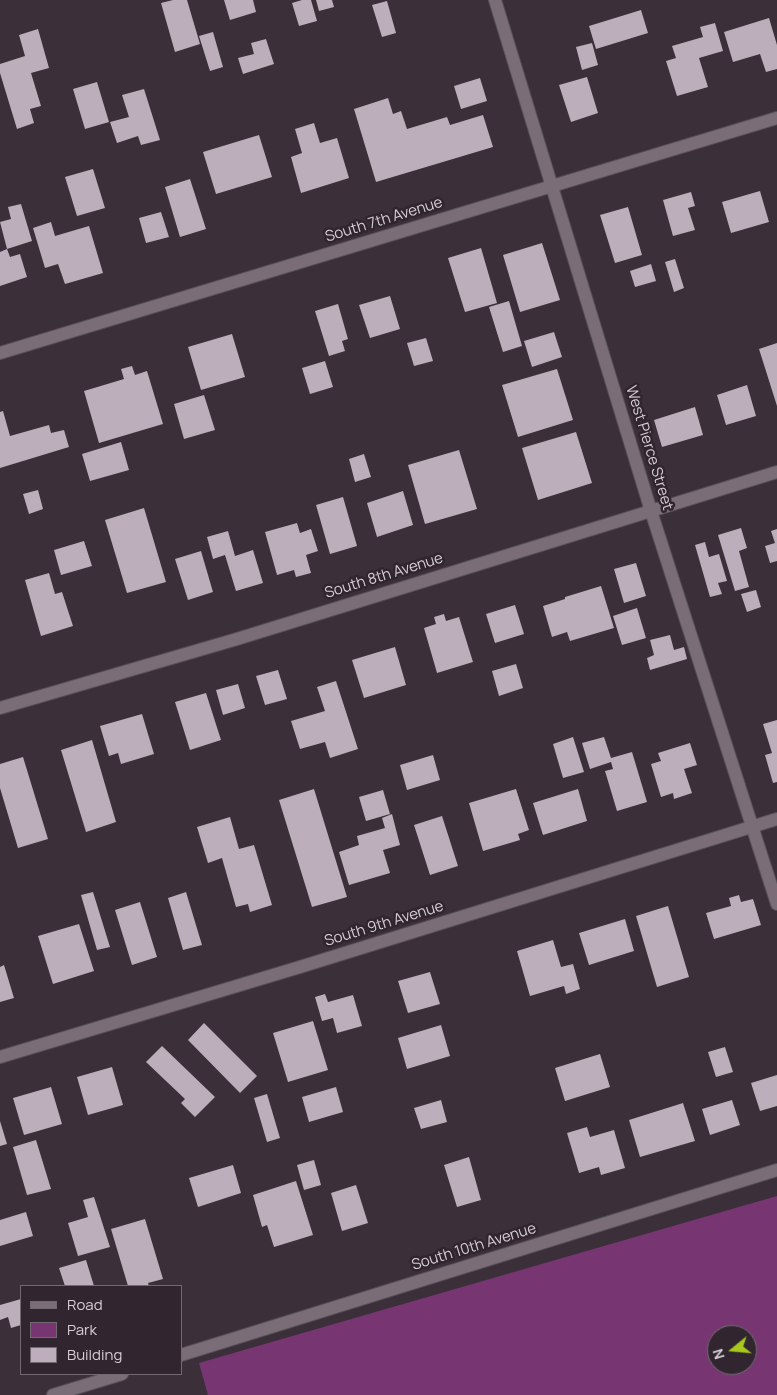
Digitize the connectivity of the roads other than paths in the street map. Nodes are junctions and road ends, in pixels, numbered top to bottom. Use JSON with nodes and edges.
{"nodes":[{"id":1,"x":495,"y":0,"type":"edge"},
{"id":2,"x":777,"y":118,"type":"edge"},
{"id":3,"x":551,"y":187,"type":"junction"},
{"id":4,"x":0,"y":353,"type":"edge"},
{"id":5,"x":777,"y":472,"type":"edge"},
{"id":6,"x":651,"y":511,"type":"junction"},
{"id":7,"x":0,"y":708,"type":"edge"},
{"id":8,"x":777,"y":819,"type":"edge"},
{"id":9,"x":753,"y":826,"type":"junction"},
{"id":10,"x":777,"y":904,"type":"edge"},
{"id":11,"x":0,"y":1058,"type":"edge"},
{"id":12,"x":777,"y":1170,"type":"edge"},
{"id":13,"x":182,"y":1355,"type":"edge"},
{"id":14,"x":119,"y":1375,"type":"edge"},
{"id":15,"x":53,"y":1395,"type":"edge"}],
"edges":[{"from":1,"to":3,"type":"street","name":"West Pierce Street"},
{"from":2,"to":3,"type":"street","name":"South 7th Avenue"},
{"from":3,"to":4,"type":"street","name":"South 7th Avenue"},
{"from":3,"to":6,"type":"street","name":"West Pierce Street"},
{"from":5,"to":6,"type":"street","name":"South 8th Avenue"},
{"from":6,"to":7,"type":"street","name":"South 8th Avenue"},
{"from":6,"to":9,"type":"street","name":"West Pierce Street"},
{"from":8,"to":9,"type":"street","name":"South 9th Avenue"},
{"from":9,"to":10,"type":"street","name":"West Pierce Street"},
{"from":9,"to":11,"type":"street","name":"South 9th Avenue"},
{"from":12,"to":13,"type":"street","name":"South 10th Avenue"},
{"from":14,"to":15,"type":"street"}]}
